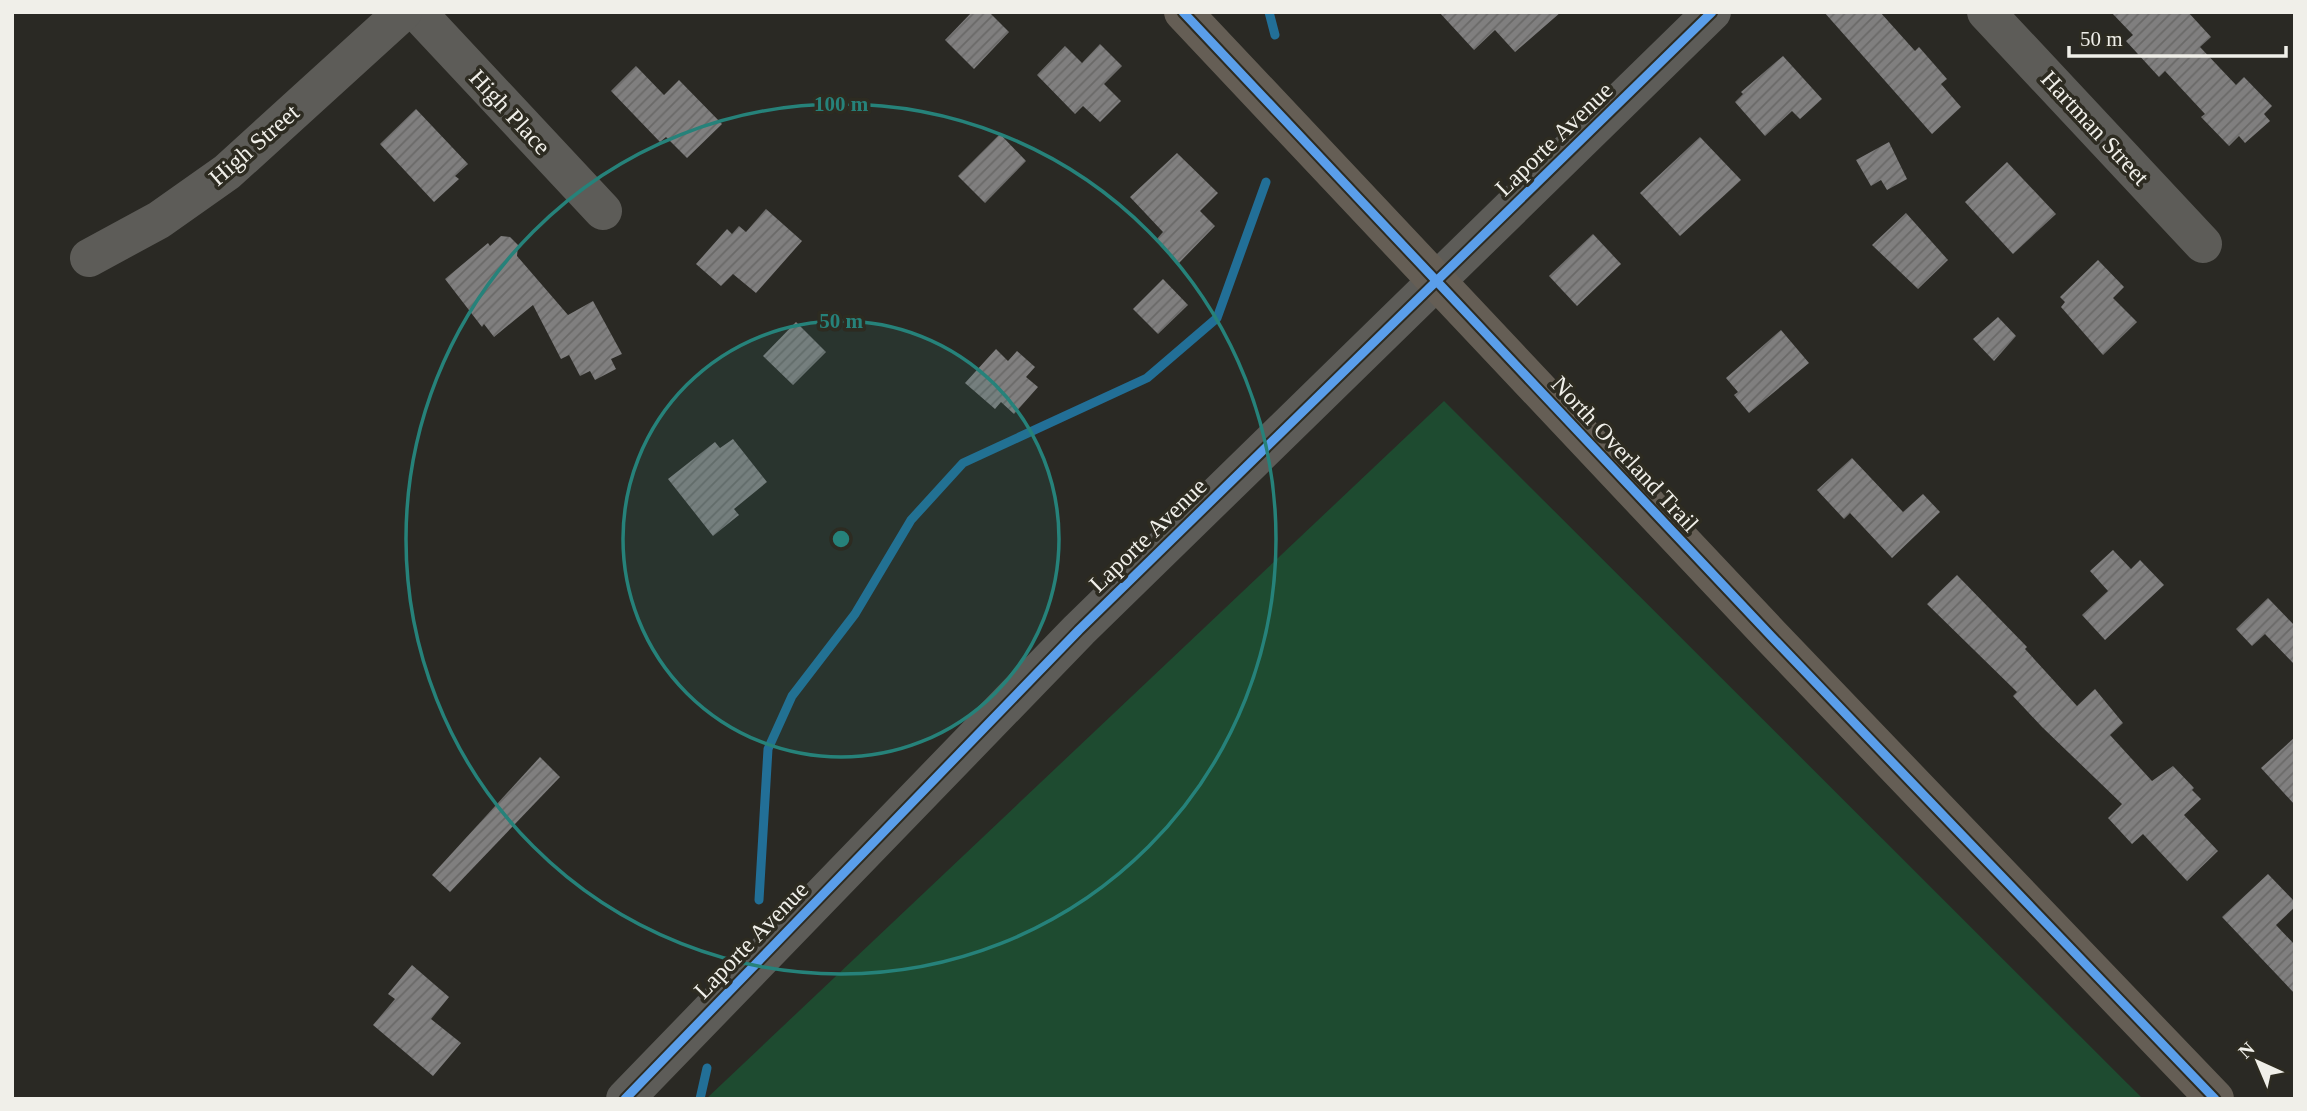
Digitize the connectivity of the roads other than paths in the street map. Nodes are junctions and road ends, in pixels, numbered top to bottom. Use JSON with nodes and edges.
{"nodes":[{"id":1,"x":403,"y":12,"type":"edge"},
{"id":2,"x":417,"y":12,"type":"edge"},
{"id":3,"x":1183,"y":12,"type":"edge"},
{"id":4,"x":1712,"y":12,"type":"edge"},
{"id":5,"x":1986,"y":12,"type":"edge"},
{"id":6,"x":603,"y":211,"type":"dead end"},
{"id":7,"x":2203,"y":244,"type":"dead end"},
{"id":8,"x":89,"y":258,"type":"dead end"},
{"id":9,"x":1434,"y":281,"type":"junction"},
{"id":10,"x":625,"y":1099,"type":"edge"},
{"id":11,"x":2215,"y":1099,"type":"edge"}],
"edges":[{"from":1,"to":8,"type":"street","name":"High Street"},
{"from":2,"to":6,"type":"street","name":"High Place"},
{"from":3,"to":9,"type":"main road","name":"North Overland Trail"},
{"from":4,"to":9,"type":"street","name":"Laporte Avenue"},
{"from":5,"to":7,"type":"street","name":"Hartman Street"},
{"from":9,"to":10,"type":"street","name":"Laporte Avenue"},
{"from":9,"to":11,"type":"main road","name":"North Overland Trail"}]}
